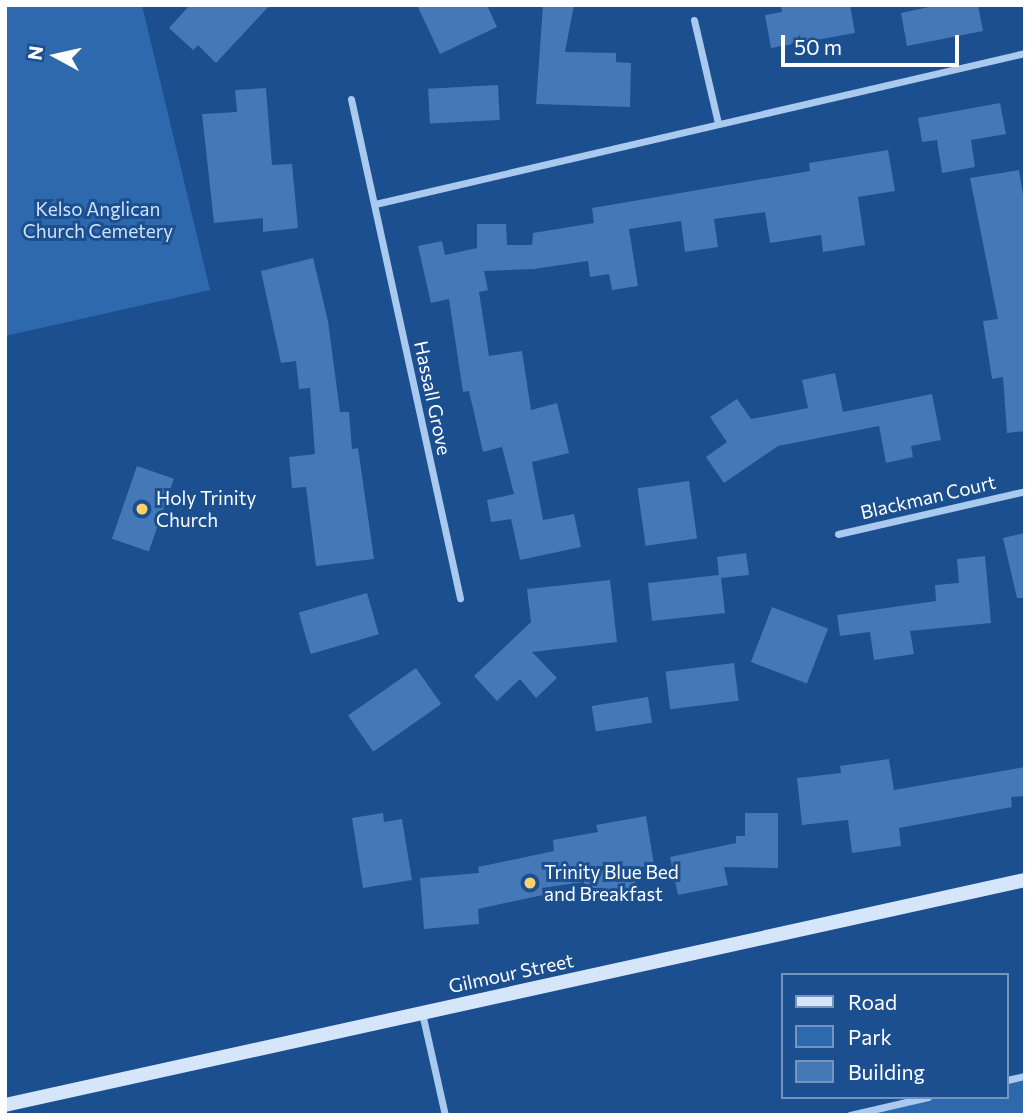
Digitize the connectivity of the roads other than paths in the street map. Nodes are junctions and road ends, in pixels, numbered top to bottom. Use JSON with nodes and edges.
{"nodes":[{"id":1,"x":694,"y":20,"type":"dead end"},
{"id":2,"x":1025,"y":53,"type":"edge"},
{"id":3,"x":351,"y":99,"type":"dead end"},
{"id":4,"x":718,"y":123,"type":"junction"},
{"id":5,"x":375,"y":204,"type":"junction"},
{"id":6,"x":1025,"y":491,"type":"edge"},
{"id":7,"x":838,"y":534,"type":"dead end"},
{"id":8,"x":460,"y":598,"type":"dead end"},
{"id":9,"x":1025,"y":880,"type":"edge"},
{"id":10,"x":422,"y":1012,"type":"junction"},
{"id":11,"x":919,"y":1099,"type":"edge"},
{"id":12,"x":5,"y":1105,"type":"edge"},
{"id":13,"x":445,"y":1115,"type":"edge"},
{"id":14,"x":850,"y":1115,"type":"edge"}],
"edges":[{"from":1,"to":4,"type":"street"},
{"from":2,"to":4,"type":"street"},
{"from":3,"to":5,"type":"street","name":"Hassall Grove"},
{"from":4,"to":5,"type":"street"},
{"from":5,"to":8,"type":"street","name":"Hassall Grove"},
{"from":6,"to":7,"type":"street","name":"Blackman Court"},
{"from":9,"to":10,"type":"main road","name":"Gilmour Street"},
{"from":10,"to":12,"type":"main road","name":"Gilmour Street"},
{"from":10,"to":13,"type":"street"},
{"from":11,"to":14,"type":"street"}]}
